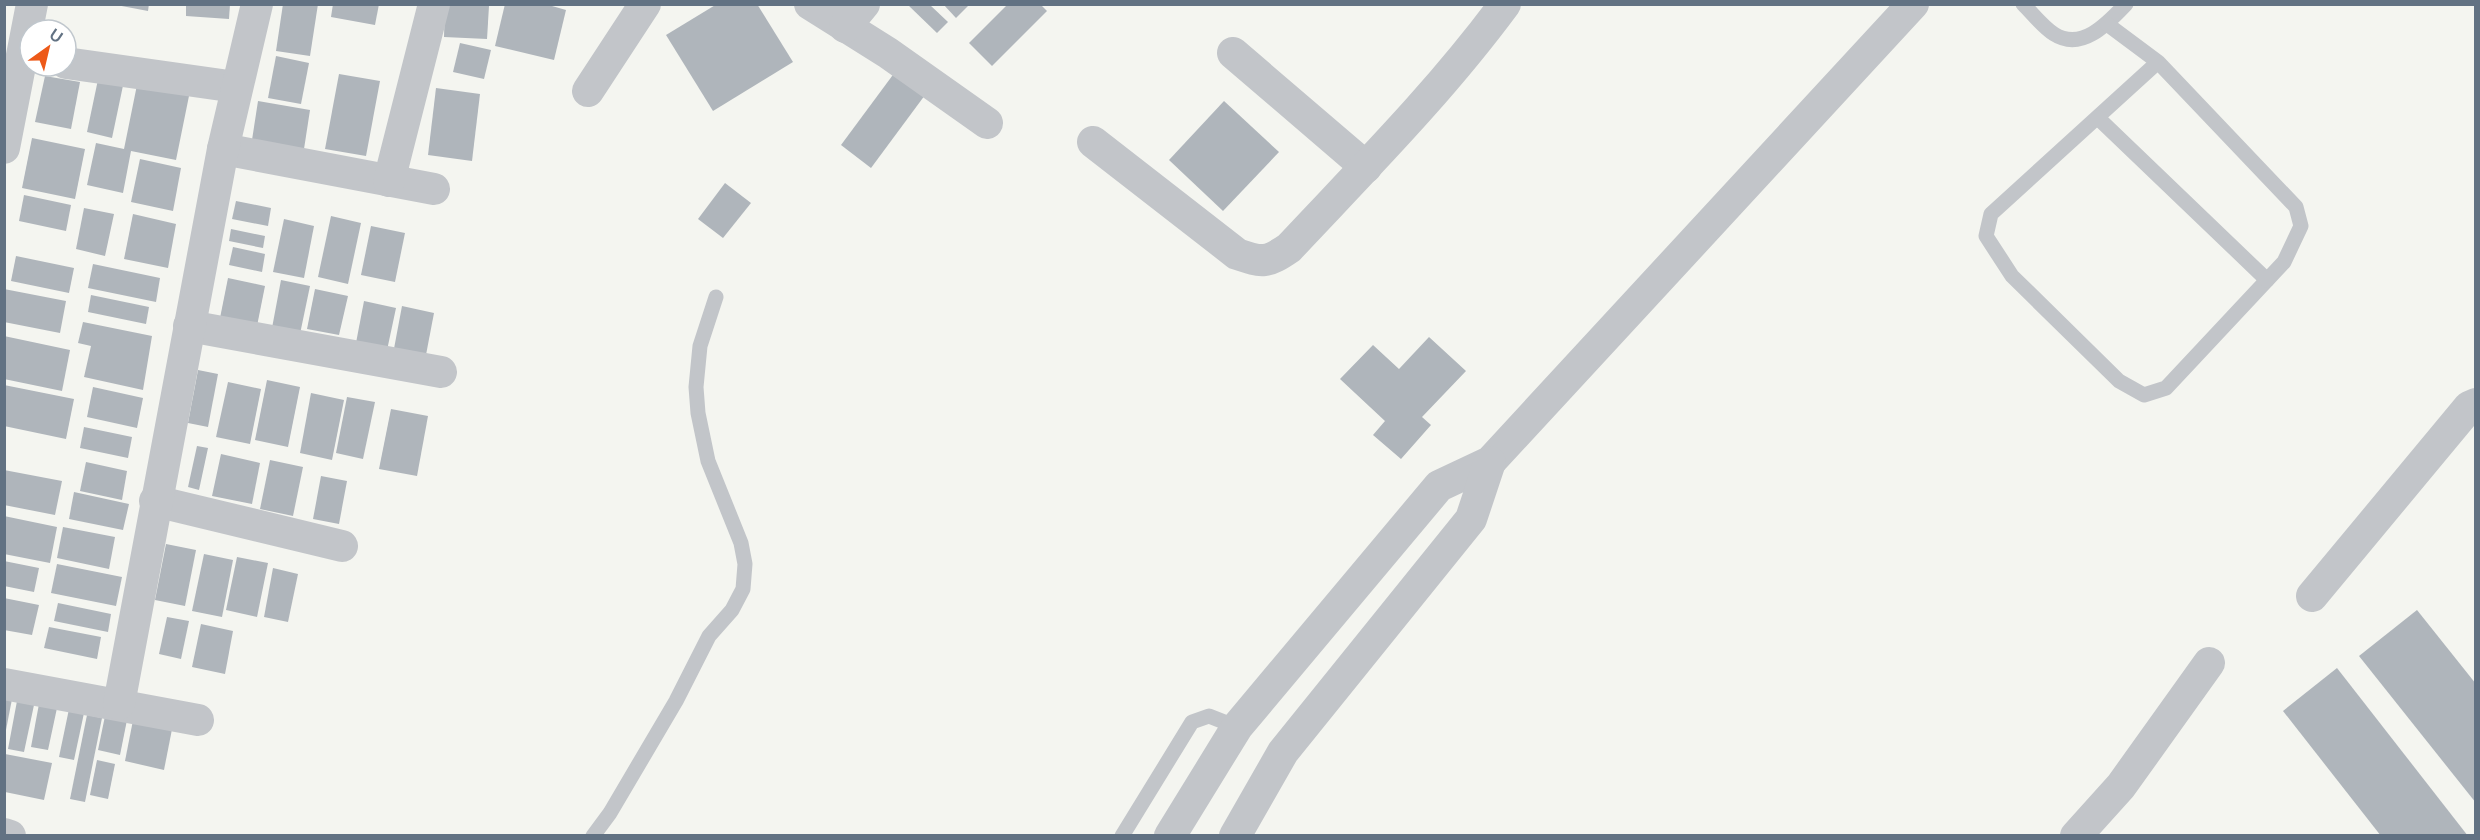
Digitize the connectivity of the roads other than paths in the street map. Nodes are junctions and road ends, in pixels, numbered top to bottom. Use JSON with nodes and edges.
{"nodes":[{"id":1,"x":257,"y":4,"type":"edge"},
{"id":2,"x":434,"y":4,"type":"edge"},
{"id":3,"x":645,"y":4,"type":"edge"},
{"id":4,"x":810,"y":4,"type":"edge"},
{"id":5,"x":1505,"y":4,"type":"edge"},
{"id":6,"x":1913,"y":4,"type":"edge"},
{"id":7,"x":2023,"y":4,"type":"edge"},
{"id":8,"x":2126,"y":4,"type":"edge"},
{"id":9,"x":855,"y":16,"type":"edge"},
{"id":10,"x":2107,"y":24,"type":"junction"},
{"id":11,"x":1233,"y":53,"type":"dead end"},
{"id":12,"x":2158,"y":62,"type":"junction"},
{"id":13,"x":18,"y":63,"type":"edge"},
{"id":14,"x":78,"y":65,"type":"edge"},
{"id":15,"x":236,"y":87,"type":"junction"},
{"id":16,"x":588,"y":91,"type":"dead end"},
{"id":17,"x":2098,"y":117,"type":"junction"},
{"id":18,"x":987,"y":123,"type":"dead end"},
{"id":19,"x":1093,"y":142,"type":"dead end"},
{"id":20,"x":4,"y":148,"type":"edge"},
{"id":21,"x":223,"y":149,"type":"junction"},
{"id":22,"x":1366,"y":167,"type":"junction"},
{"id":23,"x":389,"y":181,"type":"junction"},
{"id":24,"x":434,"y":189,"type":"dead end"},
{"id":25,"x":2267,"y":280,"type":"junction"},
{"id":26,"x":716,"y":297,"type":"dead end"},
{"id":27,"x":189,"y":326,"type":"junction"},
{"id":28,"x":441,"y":372,"type":"dead end"},
{"id":29,"x":2473,"y":399,"type":"edge"},
{"id":30,"x":1490,"y":462,"type":"junction"},
{"id":31,"x":155,"y":501,"type":"junction"},
{"id":32,"x":342,"y":546,"type":"dead end"},
{"id":33,"x":1372,"y":567,"type":"junction"},
{"id":34,"x":1409,"y":596,"type":"junction"},
{"id":35,"x":2312,"y":596,"type":"dead end"},
{"id":36,"x":2209,"y":663,"type":"dead end"},
{"id":37,"x":4,"y":684,"type":"edge"},
{"id":38,"x":118,"y":704,"type":"junction"},
{"id":39,"x":198,"y":720,"type":"dead end"},
{"id":40,"x":1237,"y":727,"type":"junction"},
{"id":41,"x":4,"y":834,"type":"edge"},
{"id":42,"x":9,"y":836,"type":"edge"},
{"id":43,"x":593,"y":836,"type":"edge"},
{"id":44,"x":1122,"y":836,"type":"edge"},
{"id":45,"x":1170,"y":836,"type":"edge"},
{"id":46,"x":1235,"y":836,"type":"edge"},
{"id":47,"x":2076,"y":836,"type":"edge"}],
"edges":[{"from":1,"to":15,"type":"street"},
{"from":2,"to":23,"type":"street"},
{"from":3,"to":16,"type":"street"},
{"from":4,"to":9,"type":"street"},
{"from":5,"to":22,"type":"street"},
{"from":6,"to":30,"type":"street"},
{"from":7,"to":10,"type":"lane"},
{"from":8,"to":10,"type":"lane"},
{"from":9,"to":18,"type":"street"},
{"from":10,"to":12,"type":"lane"},
{"from":11,"to":22,"type":"street"},
{"from":12,"to":17,"type":"lane"},
{"from":12,"to":25,"type":"lane"},
{"from":13,"to":20,"type":"street"},
{"from":14,"to":15,"type":"street"},
{"from":15,"to":21,"type":"street"},
{"from":17,"to":25,"type":"lane"},
{"from":17,"to":25,"type":"lane"},
{"from":19,"to":22,"type":"street"},
{"from":21,"to":23,"type":"street"},
{"from":21,"to":27,"type":"street"},
{"from":23,"to":24,"type":"street"},
{"from":26,"to":43,"type":"lane"},
{"from":27,"to":28,"type":"street"},
{"from":27,"to":31,"type":"street"},
{"from":29,"to":35,"type":"street"},
{"from":30,"to":33,"type":"street"},
{"from":30,"to":34,"type":"street"},
{"from":31,"to":32,"type":"street"},
{"from":31,"to":38,"type":"street"},
{"from":33,"to":34,"type":"street"},
{"from":33,"to":40,"type":"street"},
{"from":34,"to":46,"type":"street"},
{"from":36,"to":47,"type":"street"},
{"from":37,"to":38,"type":"street"},
{"from":38,"to":39,"type":"street"},
{"from":40,"to":44,"type":"lane"},
{"from":40,"to":45,"type":"street"},
{"from":41,"to":42,"type":"street"}]}
